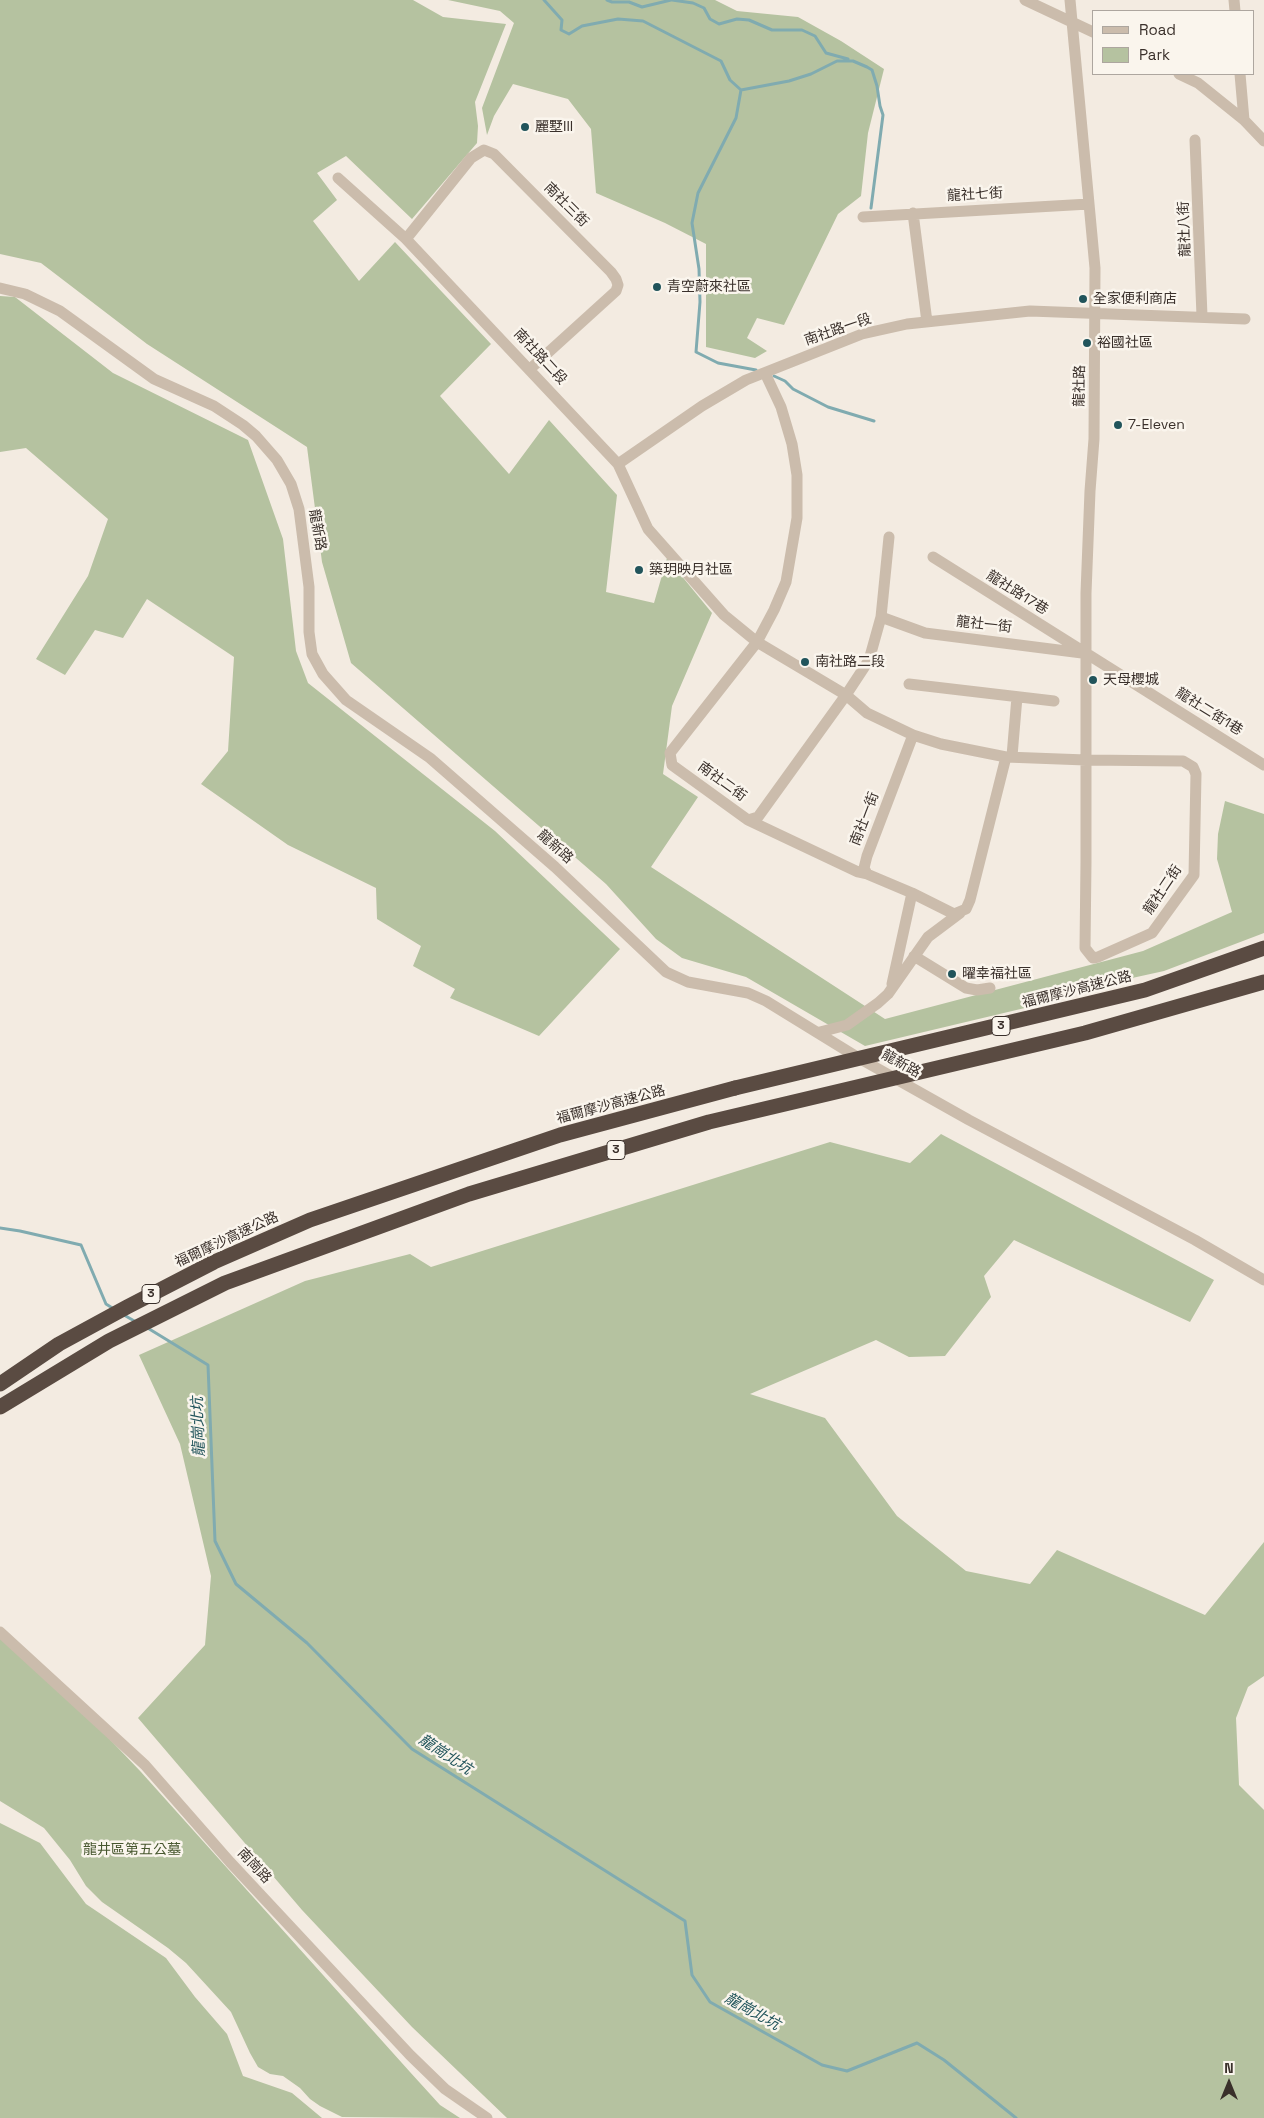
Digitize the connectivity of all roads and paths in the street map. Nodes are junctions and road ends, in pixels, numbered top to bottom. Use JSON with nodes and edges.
{"nodes":[{"id":1,"x":1025,"y":0,"type":"edge"},
{"id":2,"x":1070,"y":0,"type":"edge"},
{"id":3,"x":1072,"y":22,"type":"junction"},
{"id":4,"x":1092,"y":32,"type":"edge"},
{"id":5,"x":1181,"y":75,"type":"edge"},
{"id":6,"x":1240,"y":75,"type":"edge"},
{"id":7,"x":1244,"y":120,"type":"junction"},
{"id":8,"x":1195,"y":140,"type":"dead end"},
{"id":9,"x":1264,"y":141,"type":"edge"},
{"id":10,"x":338,"y":178,"type":"dead end"},
{"id":11,"x":1089,"y":204,"type":"junction"},
{"id":12,"x":913,"y":212,"type":"junction"},
{"id":13,"x":863,"y":217,"type":"dead end"},
{"id":14,"x":406,"y":238,"type":"junction"},
{"id":15,"x":0,"y":288,"type":"edge"},
{"id":16,"x":1096,"y":312,"type":"junction"},
{"id":17,"x":1202,"y":316,"type":"junction"},
{"id":18,"x":1245,"y":318,"type":"dead end"},
{"id":19,"x":927,"y":322,"type":"junction"},
{"id":20,"x":530,"y":369,"type":"junction"},
{"id":21,"x":765,"y":373,"type":"junction"},
{"id":22,"x":618,"y":464,"type":"junction"},
{"id":23,"x":889,"y":537,"type":"dead end"},
{"id":24,"x":933,"y":557,"type":"dead end"},
{"id":25,"x":882,"y":617,"type":"junction"},
{"id":26,"x":757,"y":642,"type":"junction"},
{"id":27,"x":1086,"y":654,"type":"junction"},
{"id":28,"x":909,"y":684,"type":"dead end"},
{"id":29,"x":846,"y":695,"type":"junction"},
{"id":30,"x":1017,"y":697,"type":"junction"},
{"id":31,"x":1054,"y":702,"type":"dead end"},
{"id":32,"x":913,"y":735,"type":"junction"},
{"id":33,"x":1009,"y":757,"type":"junction"},
{"id":34,"x":1086,"y":760,"type":"junction"},
{"id":35,"x":1264,"y":764,"type":"edge"},
{"id":36,"x":748,"y":820,"type":"junction"},
{"id":37,"x":866,"y":874,"type":"junction"},
{"id":38,"x":912,"y":893,"type":"junction"},
{"id":39,"x":960,"y":913,"type":"junction"},
{"id":40,"x":1264,"y":948,"type":"edge"},
{"id":41,"x":914,"y":956,"type":"junction"},
{"id":42,"x":1264,"y":982,"type":"edge"},
{"id":43,"x":990,"y":988,"type":"dead end"},
{"id":44,"x":890,"y":992,"type":"junction"},
{"id":45,"x":820,"y":1032,"type":"junction"},
{"id":46,"x":1264,"y":1280,"type":"edge"},
{"id":47,"x":0,"y":1384,"type":"edge"},
{"id":48,"x":0,"y":1407,"type":"edge"},
{"id":49,"x":0,"y":1632,"type":"edge"},
{"id":50,"x":487,"y":2118,"type":"edge"}],
"edges":[{"from":1,"to":3,"type":"street"},
{"from":2,"to":3,"type":"street","name":"龍社路"},
{"from":3,"to":4,"type":"street"},
{"from":3,"to":11,"type":"street","name":"龍社路"},
{"from":5,"to":7,"type":"street"},
{"from":6,"to":7,"type":"street"},
{"from":7,"to":9,"type":"street"},
{"from":8,"to":17,"type":"street","name":"龍社八街"},
{"from":10,"to":14,"type":"street","name":"南社路二段"},
{"from":11,"to":12,"type":"street","name":"龍社七街"},
{"from":11,"to":16,"type":"street","name":"龍社路"},
{"from":12,"to":13,"type":"street","name":"龍社七街"},
{"from":12,"to":19,"type":"street"},
{"from":14,"to":20,"type":"street","name":"南社路二段"},
{"from":14,"to":20,"type":"street","name":"南社三街"},
{"from":15,"to":45,"type":"street","name":"龍新路"},
{"from":16,"to":17,"type":"street"},
{"from":16,"to":19,"type":"street","name":"南社路一段"},
{"from":16,"to":27,"type":"street","name":"龍社路"},
{"from":17,"to":18,"type":"street"},
{"from":19,"to":21,"type":"street","name":"南社路一段"},
{"from":20,"to":22,"type":"street","name":"南社路二段"},
{"from":21,"to":22,"type":"street","name":"南社路一段"},
{"from":21,"to":26,"type":"street","name":"南社二街"},
{"from":22,"to":26,"type":"street","name":"南社路二段"},
{"from":23,"to":25,"type":"street","name":"南社二街"},
{"from":24,"to":27,"type":"street","name":"龍社路17巷"},
{"from":25,"to":27,"type":"street","name":"龍社一街"},
{"from":25,"to":29,"type":"street","name":"南社二街"},
{"from":26,"to":29,"type":"street","name":"南社路二段"},
{"from":26,"to":36,"type":"street","name":"南社二街"},
{"from":27,"to":34,"type":"street","name":"龍社二街"},
{"from":27,"to":35,"type":"street","name":"龍社二街1巷"},
{"from":28,"to":30,"type":"street"},
{"from":29,"to":32,"type":"street","name":"南社路二段"},
{"from":29,"to":36,"type":"street","name":"南社二街"},
{"from":30,"to":31,"type":"street"},
{"from":30,"to":33,"type":"street"},
{"from":32,"to":33,"type":"street","name":"南社路二段"},
{"from":32,"to":37,"type":"street","name":"南社一街"},
{"from":33,"to":34,"type":"street","name":"南社路二段"},
{"from":33,"to":39,"type":"street"},
{"from":34,"to":34,"type":"street","name":"龍社二街"},
{"from":36,"to":37,"type":"street"},
{"from":37,"to":38,"type":"street"},
{"from":38,"to":39,"type":"street"},
{"from":38,"to":44,"type":"street"},
{"from":39,"to":41,"type":"street"},
{"from":40,"to":47,"type":"highway","name":"福爾摩沙高速公路","number":"3","bridge":true},
{"from":41,"to":43,"type":"street"},
{"from":41,"to":44,"type":"street"},
{"from":42,"to":48,"type":"highway","number":"3","bridge":true},
{"from":44,"to":45,"type":"street"},
{"from":45,"to":46,"type":"street","name":"龍新路"},
{"from":49,"to":50,"type":"street","name":"南崗路"}]}
